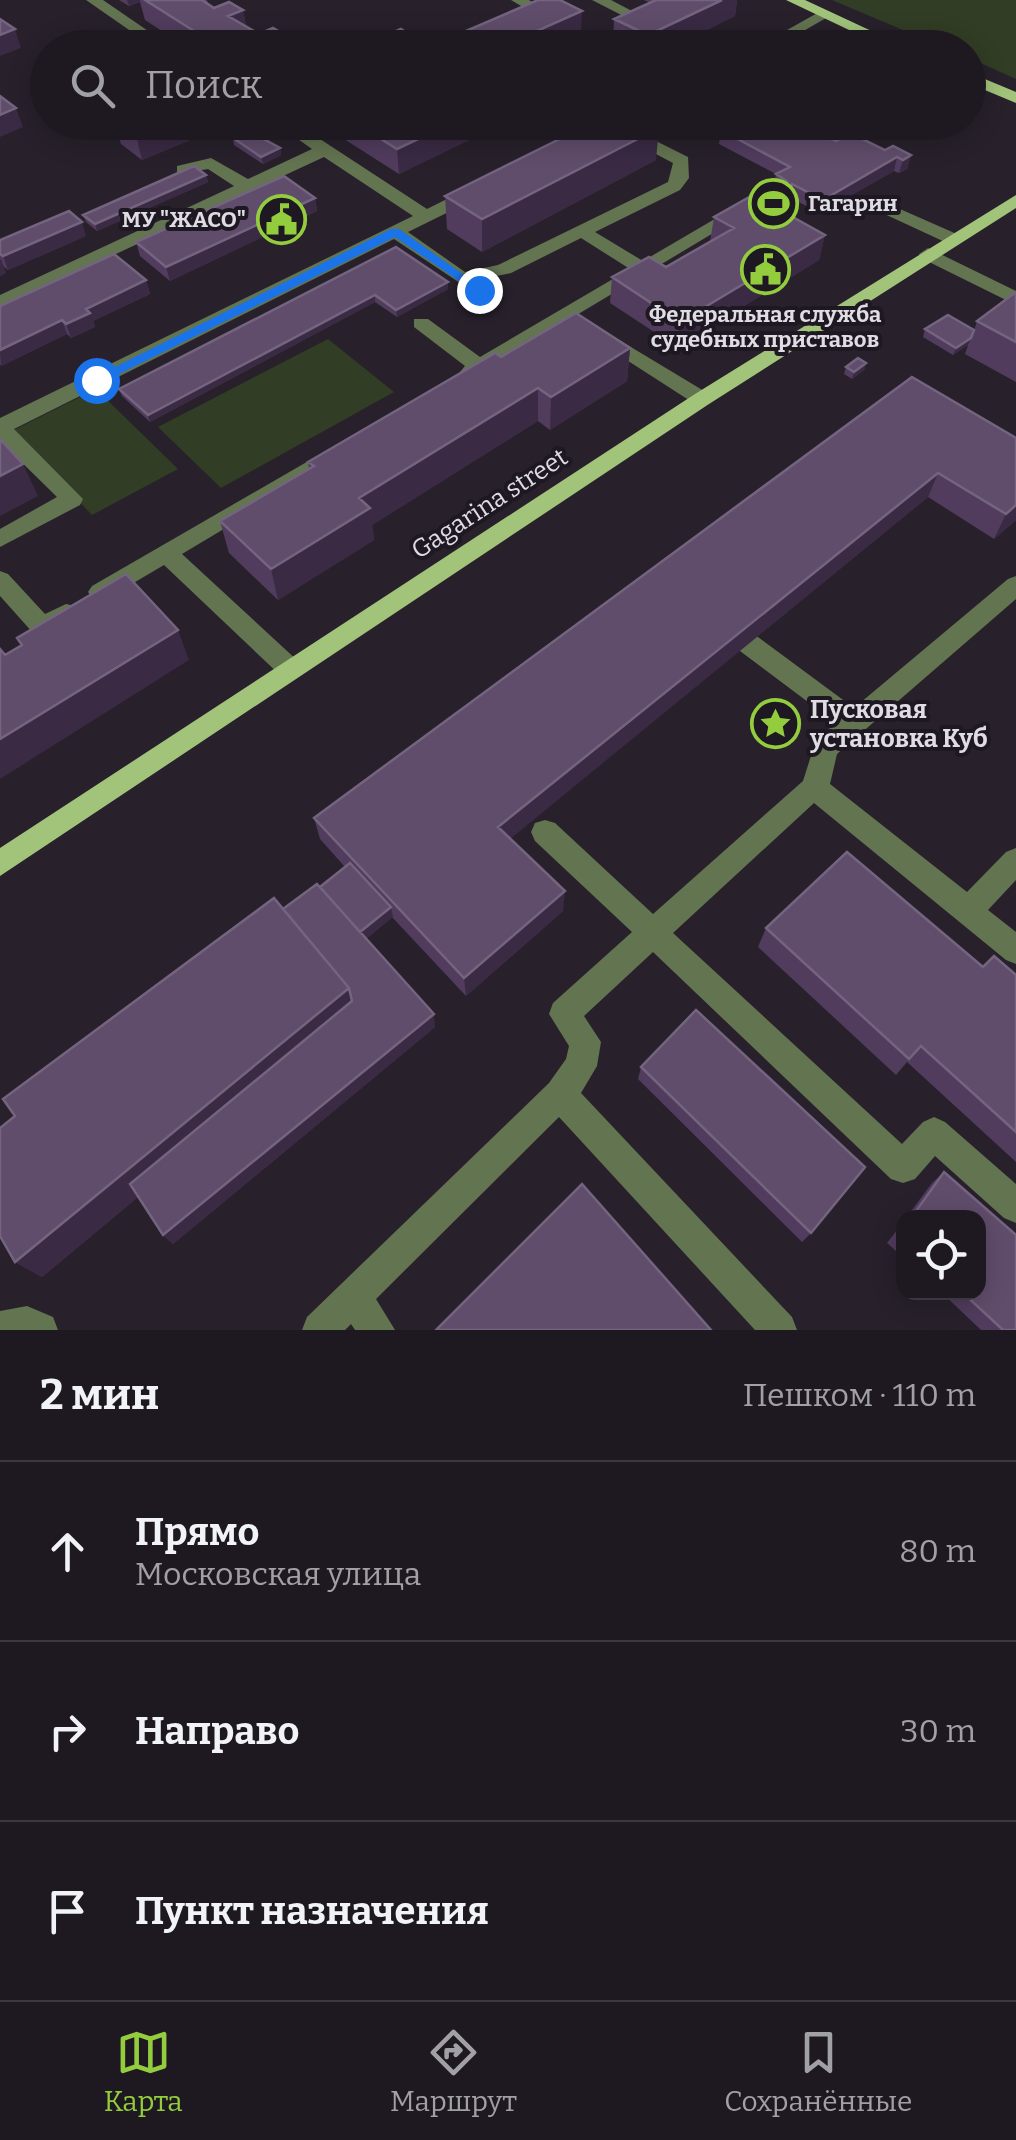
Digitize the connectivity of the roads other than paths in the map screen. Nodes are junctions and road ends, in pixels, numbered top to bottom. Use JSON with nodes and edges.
{"nodes":[{"id":1,"x":92,"y":0,"type":"edge"},
{"id":2,"x":518,"y":0,"type":"edge"},
{"id":3,"x":599,"y":0,"type":"edge"},
{"id":4,"x":793,"y":0,"type":"edge"},
{"id":5,"x":138,"y":12,"type":"dead end"},
{"id":6,"x":826,"y":14,"type":"junction"},
{"id":7,"x":121,"y":18,"type":"junction"},
{"id":8,"x":520,"y":18,"type":"edge"},
{"id":9,"x":642,"y":20,"type":"edge"},
{"id":10,"x":139,"y":30,"type":"edge"},
{"id":11,"x":796,"y":30,"type":"edge"},
{"id":12,"x":861,"y":30,"type":"edge"},
{"id":13,"x":986,"y":86,"type":"edge"},
{"id":14,"x":1016,"y":98,"type":"edge"},
{"id":15,"x":309,"y":140,"type":"edge"},
{"id":16,"x":641,"y":140,"type":"edge"},
{"id":17,"x":324,"y":150,"type":"junction"},
{"id":18,"x":183,"y":170,"type":"edge"},
{"id":19,"x":490,"y":185,"type":"edge"},
{"id":20,"x":246,"y":186,"type":"junction"},
{"id":21,"x":1016,"y":200,"type":"edge"},
{"id":22,"x":884,"y":206,"type":"dead end"},
{"id":23,"x":426,"y":216,"type":"junction"},
{"id":24,"x":731,"y":217,"type":"edge"},
{"id":25,"x":395,"y":232,"type":"junction"},
{"id":26,"x":583,"y":232,"type":"junction"},
{"id":27,"x":953,"y":239,"type":"junction"},
{"id":28,"x":928,"y":254,"type":"junction"},
{"id":29,"x":644,"y":269,"type":"junction"},
{"id":30,"x":1016,"y":298,"type":"edge"},
{"id":31,"x":0,"y":302,"type":"edge"},
{"id":32,"x":568,"y":314,"type":"junction"},
{"id":33,"x":420,"y":323,"type":"dead end"},
{"id":34,"x":479,"y":367,"type":"junction"},
{"id":35,"x":446,"y":386,"type":"edge"},
{"id":36,"x":702,"y":399,"type":"junction"},
{"id":37,"x":0,"y":427,"type":"edge"},
{"id":38,"x":349,"y":444,"type":"edge"},
{"id":39,"x":0,"y":538,"type":"edge"},
{"id":40,"x":166,"y":552,"type":"junction"},
{"id":41,"x":0,"y":580,"type":"edge"},
{"id":42,"x":1016,"y":585,"type":"edge"},
{"id":43,"x":749,"y":644,"type":"edge"},
{"id":44,"x":290,"y":668,"type":"junction"},
{"id":45,"x":854,"y":723,"type":"junction"},
{"id":46,"x":815,"y":788,"type":"junction"},
{"id":47,"x":546,"y":832,"type":"dead end"},
{"id":48,"x":1016,"y":861,"type":"edge"},
{"id":49,"x":0,"y":863,"type":"edge"},
{"id":50,"x":968,"y":911,"type":"junction"},
{"id":51,"x":654,"y":934,"type":"junction"},
{"id":52,"x":1016,"y":950,"type":"edge"},
{"id":53,"x":560,"y":1094,"type":"junction"},
{"id":54,"x":1016,"y":1206,"type":"edge"},
{"id":55,"x":353,"y":1298,"type":"junction"},
{"id":56,"x":0,"y":1329,"type":"edge"},
{"id":57,"x":40,"y":1330,"type":"edge"},
{"id":58,"x":320,"y":1330,"type":"edge"},
{"id":59,"x":377,"y":1330,"type":"edge"},
{"id":60,"x":779,"y":1330,"type":"edge"}],
"edges":[{"from":1,"to":7,"type":"street"},
{"from":2,"to":8,"type":"street"},
{"from":3,"to":9,"type":"street"},
{"from":4,"to":6,"type":"main road"},
{"from":5,"to":7,"type":"street"},
{"from":6,"to":11,"type":"street"},
{"from":6,"to":12,"type":"main road"},
{"from":7,"to":10,"type":"street"},
{"from":13,"to":14,"type":"main road"},
{"from":15,"to":17,"type":"street"},
{"from":16,"to":26,"type":"street"},
{"from":17,"to":20,"type":"street"},
{"from":17,"to":23,"type":"street"},
{"from":18,"to":20,"type":"street"},
{"from":19,"to":23,"type":"street"},
{"from":20,"to":31,"type":"street"},
{"from":21,"to":27,"type":"main road","name":"Gagarina street"},
{"from":22,"to":27,"type":"street"},
{"from":23,"to":25,"type":"street"},
{"from":24,"to":29,"type":"street"},
{"from":25,"to":26,"type":"street"},
{"from":25,"to":37,"type":"street"},
{"from":26,"to":29,"type":"street"},
{"from":27,"to":28,"type":"main road","name":"Gagarina street"},
{"from":28,"to":30,"type":"street"},
{"from":28,"to":36,"type":"main road","name":"Gagarina street"},
{"from":29,"to":32,"type":"street"},
{"from":32,"to":34,"type":"street"},
{"from":32,"to":36,"type":"street"},
{"from":33,"to":34,"type":"street"},
{"from":34,"to":35,"type":"street"},
{"from":36,"to":44,"type":"main road","name":"Gagarina street"},
{"from":37,"to":39,"type":"street"},
{"from":38,"to":40,"type":"street"},
{"from":40,"to":41,"type":"street"},
{"from":40,"to":44,"type":"street"},
{"from":42,"to":45,"type":"street"},
{"from":43,"to":45,"type":"street"},
{"from":44,"to":49,"type":"main road","name":"Gagarina street"},
{"from":45,"to":46,"type":"street"},
{"from":46,"to":50,"type":"street"},
{"from":46,"to":51,"type":"street"},
{"from":47,"to":51,"type":"street"},
{"from":48,"to":50,"type":"street"},
{"from":50,"to":52,"type":"street"},
{"from":51,"to":53,"type":"street"},
{"from":51,"to":54,"type":"street"},
{"from":53,"to":55,"type":"street"},
{"from":53,"to":60,"type":"street"},
{"from":55,"to":58,"type":"street"},
{"from":55,"to":59,"type":"street"},
{"from":56,"to":57,"type":"street"}]}
